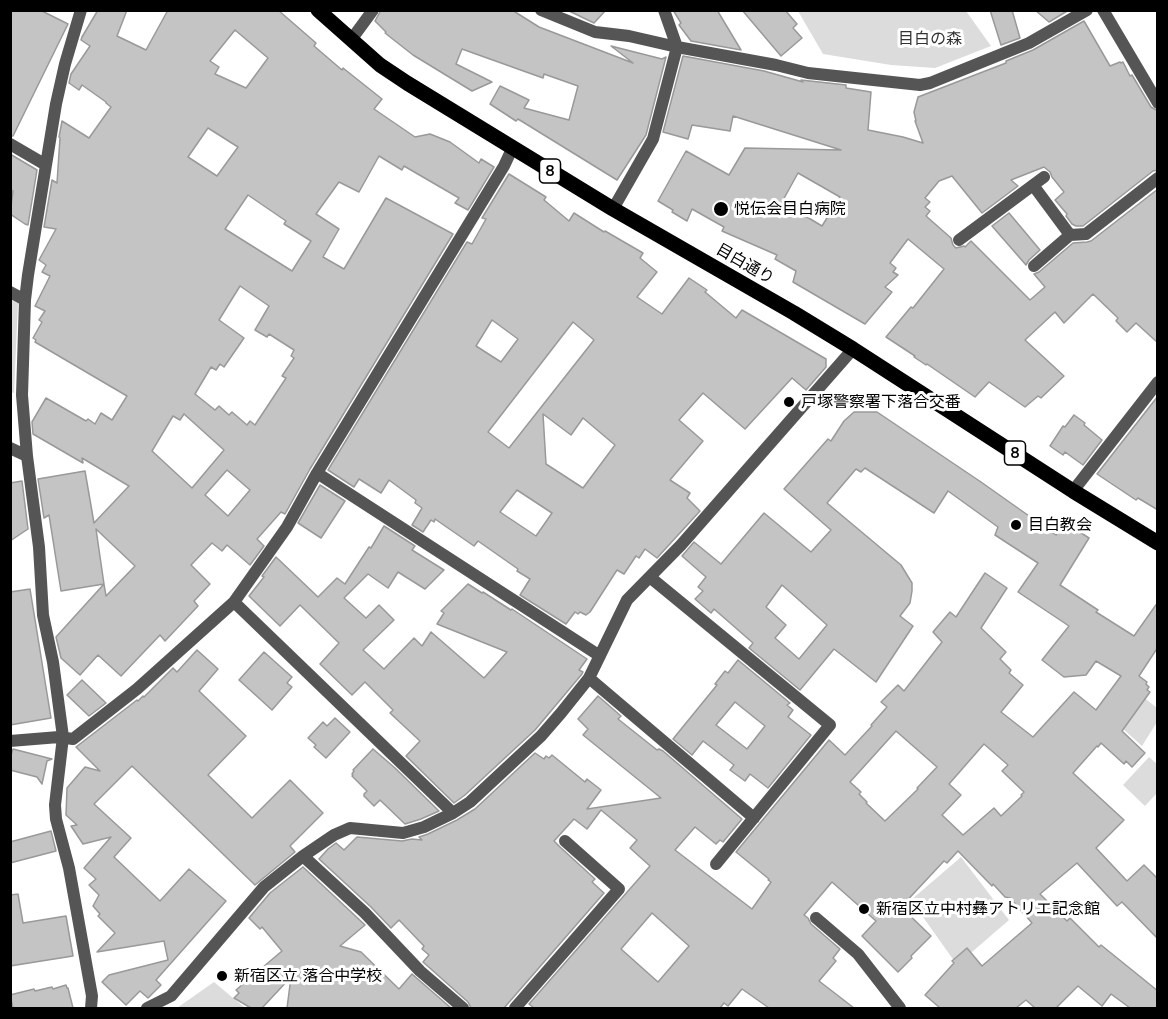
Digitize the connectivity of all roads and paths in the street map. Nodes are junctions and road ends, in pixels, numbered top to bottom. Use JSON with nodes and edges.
{"nodes":[{"id":1,"x":81,"y":10,"type":"edge"},
{"id":2,"x":318,"y":10,"type":"edge"},
{"id":3,"x":373,"y":10,"type":"edge"},
{"id":4,"x":542,"y":10,"type":"edge"},
{"id":5,"x":664,"y":10,"type":"edge"},
{"id":6,"x":1087,"y":10,"type":"edge"},
{"id":7,"x":1103,"y":10,"type":"edge"},
{"id":8,"x":351,"y":40,"type":"junction"},
{"id":9,"x":677,"y":47,"type":"junction"},
{"id":10,"x":1158,"y":103,"type":"edge"},
{"id":11,"x":10,"y":144,"type":"edge"},
{"id":12,"x":512,"y":148,"type":"junction"},
{"id":13,"x":46,"y":165,"type":"junction"},
{"id":14,"x":1044,"y":177,"type":"dead end"},
{"id":15,"x":1158,"y":178,"type":"edge"},
{"id":16,"x":1033,"y":185,"type":"junction"},
{"id":17,"x":613,"y":208,"type":"junction"},
{"id":18,"x":1070,"y":235,"type":"junction"},
{"id":19,"x":959,"y":240,"type":"dead end"},
{"id":20,"x":1034,"y":266,"type":"dead end"},
{"id":21,"x":10,"y":292,"type":"edge"},
{"id":22,"x":25,"y":300,"type":"junction"},
{"id":23,"x":853,"y":349,"type":"junction"},
{"id":24,"x":1158,"y":382,"type":"edge"},
{"id":25,"x":10,"y":448,"type":"edge"},
{"id":26,"x":27,"y":456,"type":"junction"},
{"id":27,"x":317,"y":473,"type":"junction"},
{"id":28,"x":1073,"y":491,"type":"junction"},
{"id":29,"x":1158,"y":543,"type":"edge"},
{"id":30,"x":651,"y":578,"type":"junction"},
{"id":31,"x":234,"y":602,"type":"junction"},
{"id":32,"x":600,"y":656,"type":"junction"},
{"id":33,"x":589,"y":678,"type":"junction"},
{"id":34,"x":63,"y":737,"type":"junction"},
{"id":35,"x":10,"y":741,"type":"edge"},
{"id":36,"x":453,"y":813,"type":"junction"},
{"id":37,"x":754,"y":818,"type":"junction"},
{"id":38,"x":566,"y":840,"type":"dead end"},
{"id":39,"x":303,"y":856,"type":"junction"},
{"id":40,"x":716,"y":864,"type":"dead end"},
{"id":41,"x":816,"y":918,"type":"dead end"},
{"id":42,"x":91,"y":1008,"type":"edge"},
{"id":43,"x":147,"y":1008,"type":"edge"},
{"id":44,"x":463,"y":1008,"type":"edge"},
{"id":45,"x":515,"y":1008,"type":"edge"},
{"id":46,"x":900,"y":1008,"type":"edge"}],
"edges":[{"from":1,"to":13,"type":"street"},
{"from":2,"to":8,"type":"main road","name":"目白通り","number":"8"},
{"from":3,"to":8,"type":"street"},
{"from":4,"to":9,"type":"street"},
{"from":5,"to":9,"type":"street"},
{"from":6,"to":9,"type":"street"},
{"from":7,"to":10,"type":"street"},
{"from":8,"to":12,"type":"main road","name":"目白通り","number":"8"},
{"from":9,"to":17,"type":"street"},
{"from":11,"to":13,"type":"street"},
{"from":12,"to":17,"type":"main road","name":"目白通り","number":"8"},
{"from":12,"to":27,"type":"street"},
{"from":13,"to":22,"type":"street"},
{"from":14,"to":16,"type":"street"},
{"from":15,"to":18,"type":"street"},
{"from":16,"to":18,"type":"street"},
{"from":16,"to":19,"type":"street"},
{"from":17,"to":23,"type":"main road","name":"目白通り","number":"8"},
{"from":18,"to":20,"type":"street"},
{"from":21,"to":22,"type":"street"},
{"from":22,"to":26,"type":"street"},
{"from":23,"to":28,"type":"main road","name":"目白通り","number":"8"},
{"from":23,"to":30,"type":"street"},
{"from":24,"to":28,"type":"street"},
{"from":25,"to":26,"type":"street"},
{"from":26,"to":34,"type":"street"},
{"from":27,"to":31,"type":"street"},
{"from":27,"to":32,"type":"street"},
{"from":28,"to":29,"type":"main road","name":"目白通り","number":"8"},
{"from":30,"to":32,"type":"street"},
{"from":30,"to":37,"type":"street"},
{"from":31,"to":34,"type":"street"},
{"from":31,"to":36,"type":"street"},
{"from":32,"to":33,"type":"street"},
{"from":33,"to":36,"type":"street"},
{"from":33,"to":37,"type":"street"},
{"from":34,"to":35,"type":"street"},
{"from":34,"to":42,"type":"street"},
{"from":36,"to":39,"type":"street"},
{"from":37,"to":40,"type":"street"},
{"from":38,"to":45,"type":"street"},
{"from":39,"to":43,"type":"street"},
{"from":39,"to":44,"type":"street"},
{"from":41,"to":46,"type":"street"}]}
